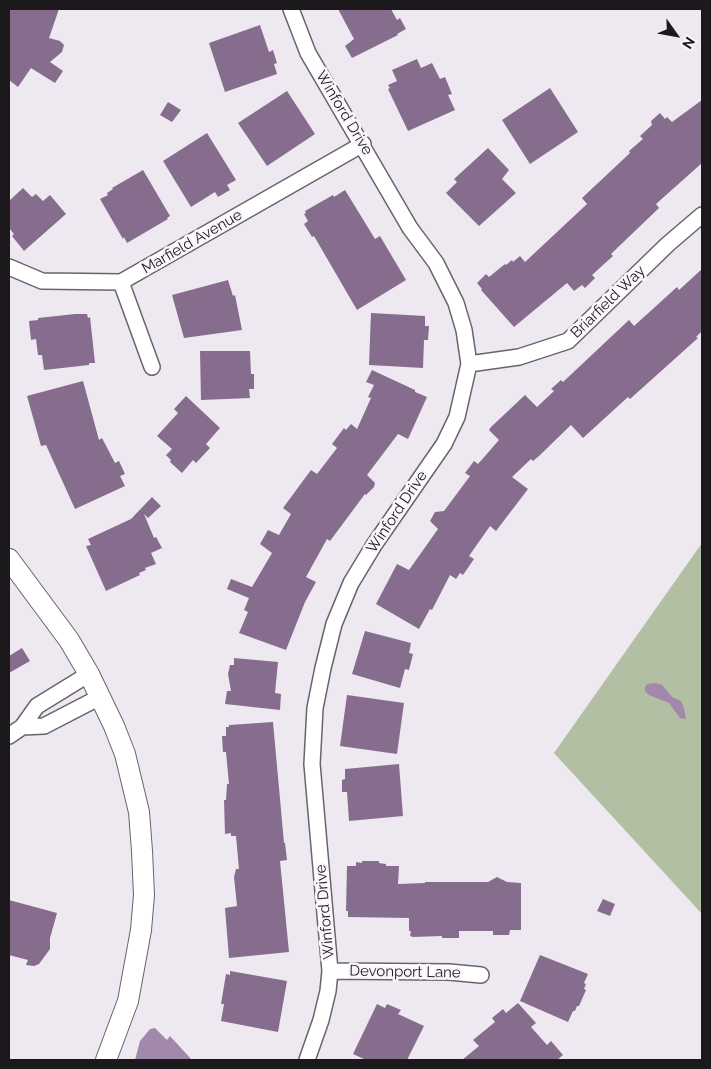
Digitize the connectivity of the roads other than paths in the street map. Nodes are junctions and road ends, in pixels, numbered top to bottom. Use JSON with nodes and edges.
{"nodes":[{"id":1,"x":291,"y":9,"type":"edge"},
{"id":2,"x":362,"y":144,"type":"junction"},
{"id":3,"x":702,"y":215,"type":"edge"},
{"id":4,"x":9,"y":267,"type":"edge"},
{"id":5,"x":121,"y":282,"type":"junction"},
{"id":6,"x":469,"y":364,"type":"junction"},
{"id":7,"x":152,"y":367,"type":"dead end"},
{"id":8,"x":9,"y":559,"type":"edge"},
{"id":9,"x":89,"y":674,"type":"junction"},
{"id":10,"x":100,"y":697,"type":"junction"},
{"id":11,"x":22,"y":727,"type":"junction"},
{"id":12,"x":9,"y":736,"type":"edge"},
{"id":13,"x":330,"y":971,"type":"junction"},
{"id":14,"x":480,"y":975,"type":"dead end"},
{"id":15,"x":304,"y":1059,"type":"edge"},
{"id":16,"x":106,"y":1060,"type":"edge"}],
"edges":[{"from":1,"to":2,"type":"street","name":"Winford Drive"},
{"from":2,"to":5,"type":"street","name":"Marfield Avenue"},
{"from":2,"to":6,"type":"street","name":"Winford Drive"},
{"from":3,"to":6,"type":"street","name":"Briarfield Way"},
{"from":4,"to":5,"type":"street"},
{"from":5,"to":7,"type":"street"},
{"from":6,"to":13,"type":"street","name":"Winford Drive"},
{"from":8,"to":9,"type":"main road"},
{"from":9,"to":10,"type":"main road"},
{"from":9,"to":11,"type":"street"},
{"from":10,"to":11,"type":"street"},
{"from":10,"to":16,"type":"main road"},
{"from":11,"to":12,"type":"street"},
{"from":13,"to":14,"type":"street","name":"Devonport Lane"},
{"from":13,"to":15,"type":"street","name":"Winford Drive"}]}
